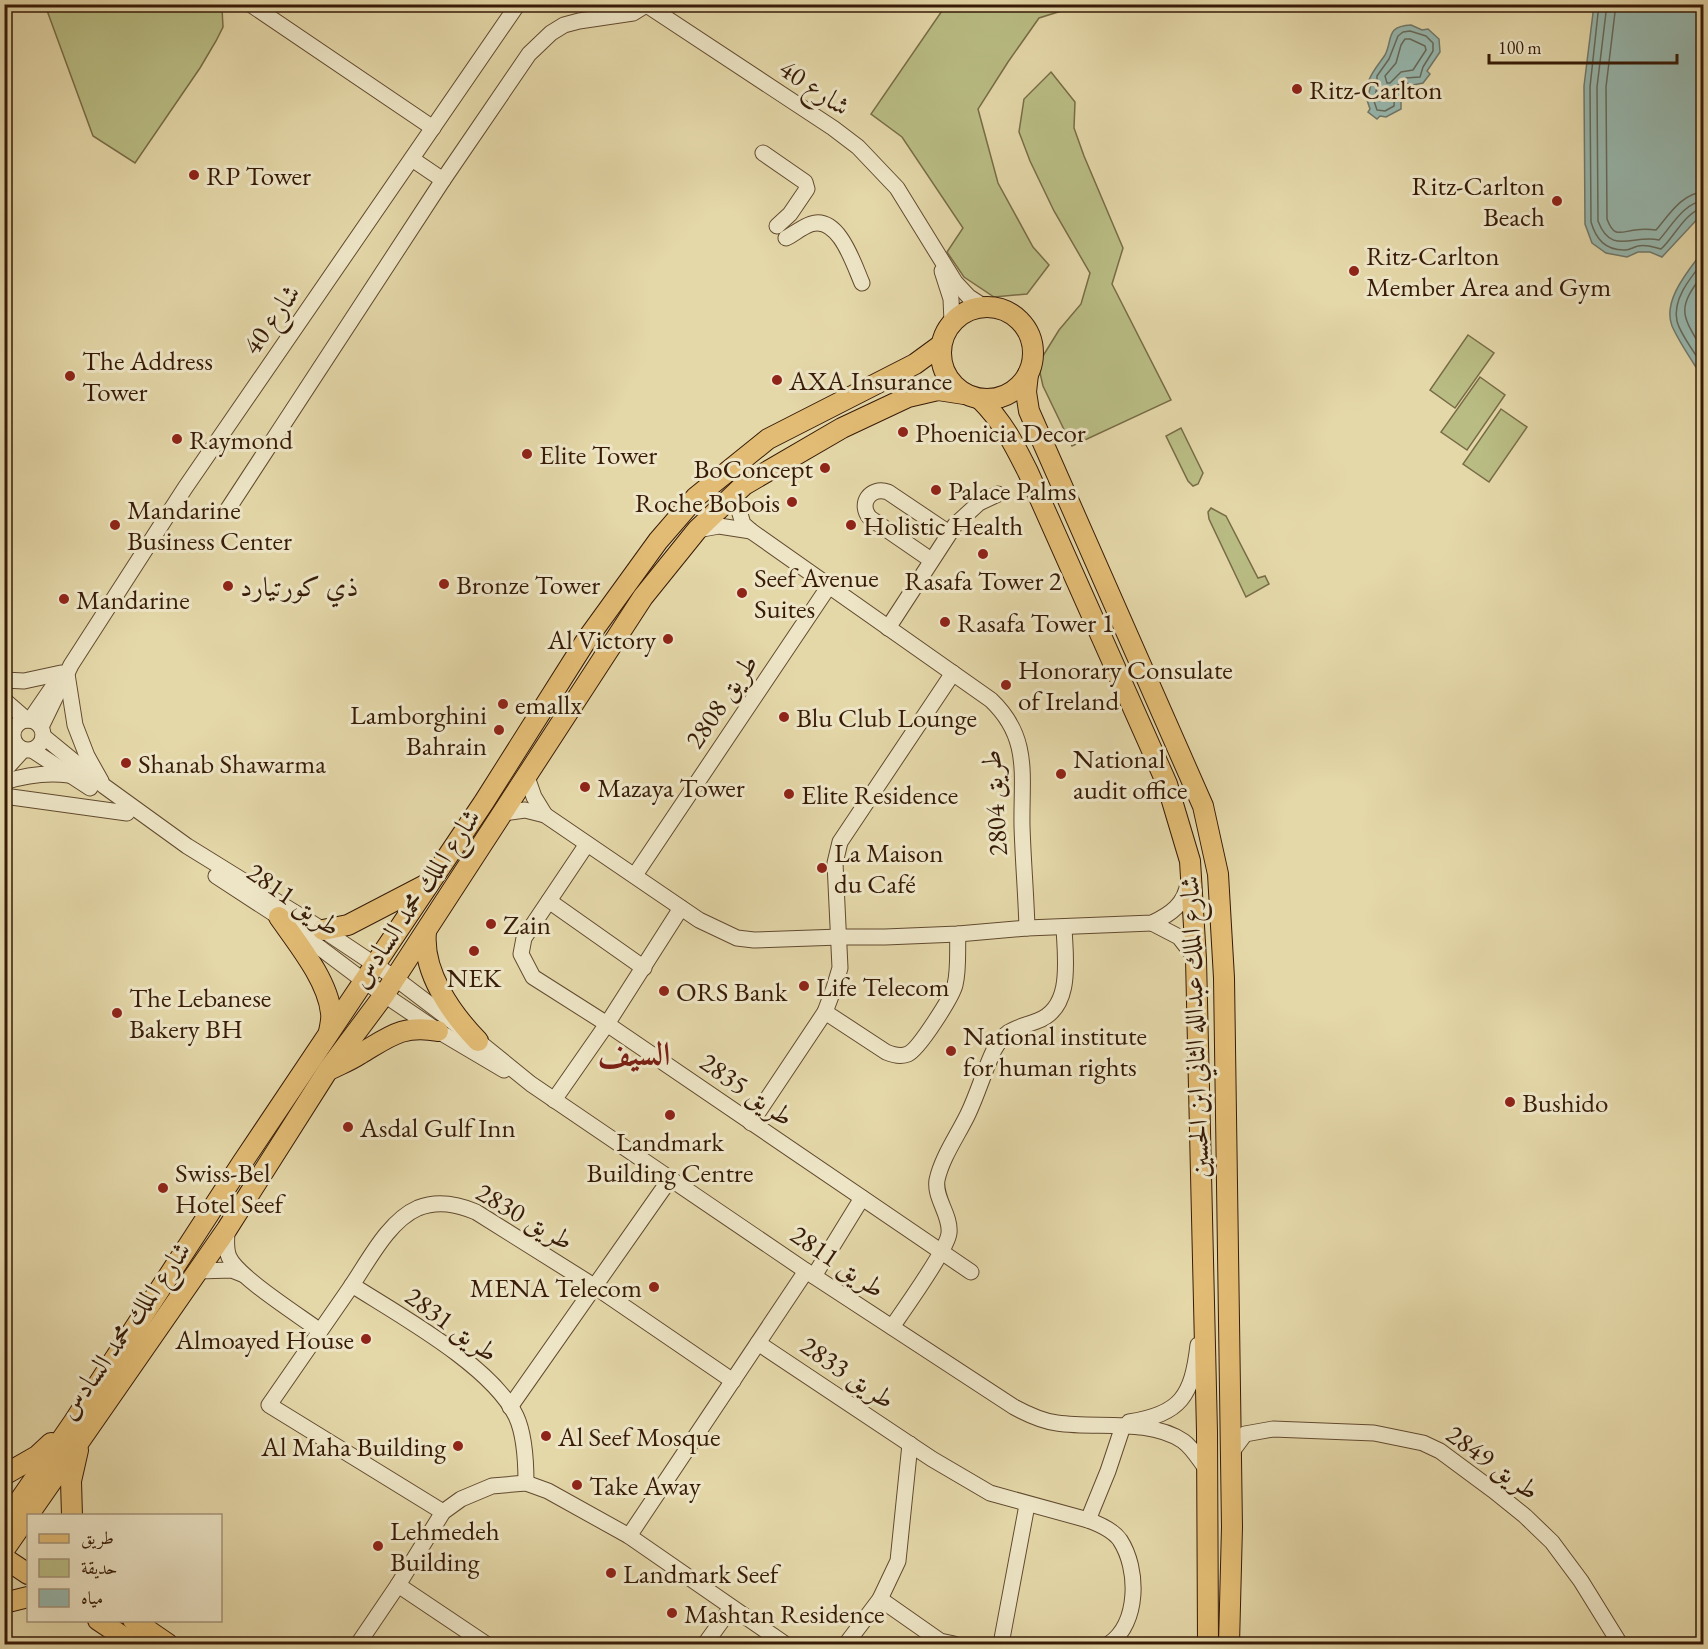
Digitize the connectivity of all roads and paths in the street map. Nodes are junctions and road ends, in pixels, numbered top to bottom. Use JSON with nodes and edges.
{"nodes":[{"id":1,"x":250,"y":4,"type":"edge"},
{"id":2,"x":518,"y":4,"type":"edge"},
{"id":3,"x":646,"y":5,"type":"edge"},
{"id":4,"x":433,"y":128,"type":"junction"},
{"id":5,"x":763,"y":153,"type":"dead end"},
{"id":6,"x":412,"y":159,"type":"junction"},
{"id":7,"x":443,"y":180,"type":"junction"},
{"id":8,"x":929,"y":237,"type":"junction"},
{"id":9,"x":862,"y":283,"type":"dead end"},
{"id":10,"x":986,"y":308,"type":"junction"},
{"id":11,"x":952,"y":322,"type":"junction"},
{"id":12,"x":941,"y":345,"type":"junction"},
{"id":13,"x":1028,"y":374,"type":"junction"},
{"id":14,"x":972,"y":396,"type":"junction"},
{"id":15,"x":734,"y":493,"type":"junction"},
{"id":16,"x":998,"y":494,"type":"dead end"},
{"id":17,"x":226,"y":512,"type":"dead end"},
{"id":18,"x":697,"y":530,"type":"junction"},
{"id":19,"x":751,"y":531,"type":"junction"},
{"id":20,"x":949,"y":533,"type":"junction"},
{"id":21,"x":931,"y":560,"type":"junction"},
{"id":22,"x":829,"y":586,"type":"junction"},
{"id":23,"x":888,"y":628,"type":"junction"},
{"id":24,"x":66,"y":671,"type":"junction"},
{"id":25,"x":953,"y":673,"type":"junction"},
{"id":26,"x":4,"y":680,"type":"edge"},
{"id":27,"x":4,"y":700,"type":"edge"},
{"id":28,"x":35,"y":726,"type":"junction"},
{"id":29,"x":17,"y":738,"type":"edge"},
{"id":30,"x":4,"y":756,"type":"edge"},
{"id":31,"x":4,"y":771,"type":"edge"},
{"id":32,"x":73,"y":776,"type":"junction"},
{"id":33,"x":527,"y":777,"type":"junction"},
{"id":34,"x":4,"y":782,"type":"edge"},
{"id":35,"x":104,"y":786,"type":"junction"},
{"id":36,"x":4,"y":796,"type":"edge"},
{"id":37,"x":127,"y":813,"type":"junction"},
{"id":38,"x":504,"y":813,"type":"junction"},
{"id":39,"x":545,"y":815,"type":"junction"},
{"id":40,"x":587,"y":844,"type":"junction"},
{"id":41,"x":1190,"y":861,"type":"junction"},
{"id":42,"x":635,"y":875,"type":"junction"},
{"id":43,"x":428,"y":884,"type":"junction"},
{"id":44,"x":549,"y":901,"type":"junction"},
{"id":45,"x":681,"y":908,"type":"junction"},
{"id":46,"x":279,"y":917,"type":"junction"},
{"id":47,"x":1152,"y":923,"type":"junction"},
{"id":48,"x":1064,"y":927,"type":"junction"},
{"id":49,"x":1027,"y":928,"type":"junction"},
{"id":50,"x":323,"y":930,"type":"junction"},
{"id":51,"x":426,"y":932,"type":"junction"},
{"id":52,"x":958,"y":934,"type":"junction"},
{"id":53,"x":840,"y":937,"type":"junction"},
{"id":54,"x":1196,"y":959,"type":"junction"},
{"id":55,"x":644,"y":968,"type":"junction"},
{"id":56,"x":369,"y":973,"type":"junction"},
{"id":57,"x":389,"y":987,"type":"junction"},
{"id":58,"x":825,"y":1012,"type":"junction"},
{"id":59,"x":607,"y":1024,"type":"junction"},
{"id":60,"x":438,"y":1031,"type":"junction"},
{"id":61,"x":329,"y":1033,"type":"junction"},
{"id":62,"x":478,"y":1041,"type":"junction"},
{"id":63,"x":328,"y":1070,"type":"junction"},
{"id":64,"x":531,"y":1084,"type":"junction"},
{"id":65,"x":554,"y":1100,"type":"junction"},
{"id":66,"x":751,"y":1123,"type":"junction"},
{"id":67,"x":670,"y":1179,"type":"junction"},
{"id":68,"x":862,"y":1198,"type":"junction"},
{"id":69,"x":227,"y":1229,"type":"junction"},
{"id":70,"x":941,"y":1251,"type":"junction"},
{"id":71,"x":198,"y":1270,"type":"junction"},
{"id":72,"x":971,"y":1272,"type":"dead end"},
{"id":73,"x":810,"y":1273,"type":"junction"},
{"id":74,"x":243,"y":1274,"type":"junction"},
{"id":75,"x":352,"y":1285,"type":"junction"},
{"id":76,"x":594,"y":1286,"type":"junction"},
{"id":77,"x":1203,"y":1300,"type":"junction"},
{"id":78,"x":892,"y":1327,"type":"junction"},
{"id":79,"x":320,"y":1331,"type":"junction"},
{"id":80,"x":758,"y":1343,"type":"junction"},
{"id":81,"x":733,"y":1381,"type":"junction"},
{"id":82,"x":510,"y":1407,"type":"junction"},
{"id":83,"x":1229,"y":1408,"type":"junction"},
{"id":84,"x":1116,"y":1426,"type":"junction"},
{"id":85,"x":1273,"y":1430,"type":"junction"},
{"id":86,"x":77,"y":1431,"type":"junction"},
{"id":87,"x":910,"y":1444,"type":"junction"},
{"id":88,"x":1231,"y":1453,"type":"junction"},
{"id":89,"x":932,"y":1459,"type":"junction"},
{"id":90,"x":1207,"y":1470,"type":"junction"},
{"id":91,"x":4,"y":1475,"type":"edge"},
{"id":92,"x":526,"y":1483,"type":"junction"},
{"id":93,"x":906,"y":1484,"type":"junction"},
{"id":94,"x":1027,"y":1505,"type":"junction"},
{"id":95,"x":443,"y":1512,"type":"junction"},
{"id":96,"x":72,"y":1514,"type":"edge"},
{"id":97,"x":1088,"y":1520,"type":"junction"},
{"id":98,"x":629,"y":1536,"type":"junction"},
{"id":99,"x":11,"y":1538,"type":"edge"},
{"id":100,"x":4,"y":1558,"type":"edge"},
{"id":101,"x":27,"y":1573,"type":"edge"},
{"id":102,"x":398,"y":1586,"type":"junction"},
{"id":103,"x":27,"y":1597,"type":"edge"},
{"id":104,"x":880,"y":1599,"type":"junction"},
{"id":105,"x":4,"y":1603,"type":"edge"},
{"id":106,"x":731,"y":1608,"type":"junction"},
{"id":107,"x":101,"y":1622,"type":"edge"},
{"id":108,"x":136,"y":1622,"type":"edge"},
{"id":109,"x":134,"y":1644,"type":"edge"},
{"id":110,"x":168,"y":1644,"type":"edge"},
{"id":111,"x":357,"y":1644,"type":"edge"},
{"id":112,"x":486,"y":1644,"type":"edge"},
{"id":113,"x":705,"y":1644,"type":"edge"},
{"id":114,"x":785,"y":1644,"type":"edge"},
{"id":115,"x":846,"y":1644,"type":"edge"},
{"id":116,"x":954,"y":1644,"type":"edge"},
{"id":117,"x":1001,"y":1644,"type":"edge"},
{"id":118,"x":1109,"y":1644,"type":"edge"},
{"id":119,"x":1208,"y":1644,"type":"edge"},
{"id":120,"x":1229,"y":1644,"type":"edge"},
{"id":121,"x":1620,"y":1644,"type":"edge"}],
"edges":[{"from":1,"to":4,"type":"street"},
{"from":2,"to":4,"type":"street","name":"شارع 40"},
{"from":3,"to":7,"type":"street","name":"شارع 40"},
{"from":3,"to":8,"type":"street","name":"شارع 40"},
{"from":4,"to":6,"type":"street","name":"شارع 40"},
{"from":5,"to":9,"type":"street"},
{"from":6,"to":7,"type":"street"},
{"from":6,"to":24,"type":"street","name":"شارع 40"},
{"from":7,"to":17,"type":"street","name":"شارع 40"},
{"from":8,"to":10,"type":"street","name":"شارع 40"},
{"from":8,"to":11,"type":"street","name":"شارع 40"},
{"from":10,"to":11,"type":"main road"},
{"from":10,"to":13,"type":"main road"},
{"from":11,"to":12,"type":"main road"},
{"from":12,"to":14,"type":"main road"},
{"from":12,"to":43,"type":"main road","name":"شارع الملك محمد السادس"},
{"from":13,"to":14,"type":"main road"},
{"from":13,"to":83,"type":"main road","name":"شارع الملك عبدالله الثاني ابن الحسين"},
{"from":14,"to":15,"type":"main road","name":"شارع الملك محمد السادس"},
{"from":14,"to":41,"type":"main road","name":"شارع الملك عبدالله الثاني ابن الحسين"},
{"from":15,"to":18,"type":"main road","name":"شارع الملك محمد السادس"},
{"from":15,"to":19,"type":"street"},
{"from":16,"to":20,"type":"street"},
{"from":18,"to":19,"type":"street"},
{"from":18,"to":33,"type":"main road","name":"شارع الملك محمد السادس"},
{"from":19,"to":22,"type":"street","name":"طريق 2804"},
{"from":20,"to":21,"type":"street"},
{"from":20,"to":21,"type":"street"},
{"from":21,"to":23,"type":"street"},
{"from":22,"to":23,"type":"street","name":"طريق 2804"},
{"from":22,"to":42,"type":"street","name":"طريق 2808"},
{"from":23,"to":25,"type":"street","name":"طريق 2804"},
{"from":24,"to":26,"type":"street"},
{"from":24,"to":28,"type":"street","name":"شارع 40"},
{"from":24,"to":35,"type":"street"},
{"from":25,"to":49,"type":"street","name":"طريق 2804"},
{"from":25,"to":53,"type":"street"},
{"from":27,"to":28,"type":"street","name":"طريق 2811"},
{"from":28,"to":29,"type":"street"},
{"from":28,"to":29,"type":"street","name":"شارع 40"},
{"from":28,"to":35,"type":"street","name":"طريق 2811"},
{"from":29,"to":30,"type":"street"},
{"from":29,"to":31,"type":"street"},
{"from":29,"to":32,"type":"street","name":"طريق 2811"},
{"from":32,"to":34,"type":"street"},
{"from":32,"to":37,"type":"street","name":"طريق 2811"},
{"from":33,"to":38,"type":"main road","name":"شارع الملك محمد السادس"},
{"from":33,"to":39,"type":"street"},
{"from":35,"to":50,"type":"street","name":"طريق 2811"},
{"from":36,"to":37,"type":"street"},
{"from":37,"to":46,"type":"street","name":"طريق 2811"},
{"from":38,"to":39,"type":"street"},
{"from":38,"to":51,"type":"main road","name":"شارع الملك محمد السادس"},
{"from":39,"to":40,"type":"street"},
{"from":40,"to":42,"type":"street"},
{"from":40,"to":44,"type":"street","name":"طريق 2835"},
{"from":41,"to":47,"type":"street"},
{"from":41,"to":54,"type":"main road","name":"شارع الملك عبدالله الثاني ابن الحسين"},
{"from":42,"to":45,"type":"street"},
{"from":43,"to":50,"type":"main road"},
{"from":43,"to":56,"type":"main road","name":"شارع الملك محمد السادس"},
{"from":44,"to":55,"type":"street"},
{"from":44,"to":59,"type":"street","name":"طريق 2835"},
{"from":45,"to":53,"type":"street"},
{"from":45,"to":55,"type":"street"},
{"from":46,"to":56,"type":"street","name":"طريق 2811"},
{"from":46,"to":61,"type":"main road"},
{"from":47,"to":48,"type":"street"},
{"from":47,"to":54,"type":"street"},
{"from":48,"to":49,"type":"street"},
{"from":48,"to":70,"type":"street"},
{"from":49,"to":52,"type":"street"},
{"from":50,"to":56,"type":"street","name":"طريق 2811"},
{"from":51,"to":57,"type":"main road","name":"شارع الملك محمد السادس"},
{"from":51,"to":62,"type":"main road"},
{"from":52,"to":53,"type":"street"},
{"from":52,"to":58,"type":"street"},
{"from":53,"to":58,"type":"street"},
{"from":54,"to":77,"type":"main road","name":"شارع الملك عبدالله الثاني ابن الحسين"},
{"from":55,"to":59,"type":"street"},
{"from":56,"to":57,"type":"street","name":"طريق 2811"},
{"from":56,"to":61,"type":"main road","name":"شارع الملك محمد السادس"},
{"from":57,"to":60,"type":"street","name":"طريق 2811"},
{"from":57,"to":62,"type":"street","name":"طريق 2811"},
{"from":57,"to":63,"type":"main road","name":"شارع الملك محمد السادس"},
{"from":58,"to":66,"type":"street"},
{"from":59,"to":65,"type":"street"},
{"from":59,"to":66,"type":"street","name":"طريق 2835"},
{"from":60,"to":63,"type":"main road"},
{"from":60,"to":64,"type":"street","name":"طريق 2811"},
{"from":61,"to":86,"type":"main road","name":"شارع الملك محمد السادس"},
{"from":62,"to":64,"type":"street","name":"طريق 2811"},
{"from":63,"to":69,"type":"main road","name":"شارع الملك محمد السادس"},
{"from":64,"to":65,"type":"street","name":"طريق 2811"},
{"from":65,"to":67,"type":"street","name":"طريق 2811"},
{"from":66,"to":68,"type":"street","name":"طريق 2835"},
{"from":67,"to":73,"type":"street","name":"طريق 2811"},
{"from":67,"to":76,"type":"street"},
{"from":68,"to":70,"type":"street","name":"طريق 2835"},
{"from":68,"to":73,"type":"street","name":"طريق 2833"},
{"from":69,"to":71,"type":"main road","name":"شارع الملك محمد السادس"},
{"from":69,"to":74,"type":"street"},
{"from":70,"to":72,"type":"street","name":"طريق 2835"},
{"from":70,"to":78,"type":"street"},
{"from":71,"to":74,"type":"street"},
{"from":71,"to":86,"type":"main road","name":"شارع الملك محمد السادس"},
{"from":73,"to":78,"type":"street","name":"طريق 2811"},
{"from":73,"to":80,"type":"street","name":"طريق 2833"},
{"from":74,"to":79,"type":"street"},
{"from":75,"to":76,"type":"street","name":"طريق 2830"},
{"from":75,"to":79,"type":"street","name":"طريق 2830"},
{"from":75,"to":82,"type":"street","name":"طريق 2831"},
{"from":76,"to":81,"type":"street"},
{"from":76,"to":82,"type":"street"},
{"from":77,"to":84,"type":"street","name":"طريق 2811"},
{"from":77,"to":90,"type":"main road","name":"شارع الملك عبدالله الثاني ابن الحسين"},
{"from":78,"to":84,"type":"street","name":"طريق 2811"},
{"from":79,"to":95,"type":"street","name":"طريق 2830"},
{"from":80,"to":81,"type":"street","name":"طريق 2833"},
{"from":80,"to":87,"type":"street","name":"طريق 2833"},
{"from":81,"to":98,"type":"street","name":"طريق 2833"},
{"from":82,"to":92,"type":"street","name":"طريق 2831"},
{"from":83,"to":85,"type":"street","name":"طريق 2849"},
{"from":83,"to":88,"type":"main road","name":"شارع الملك عبدالله الثاني ابن الحسين"},
{"from":84,"to":90,"type":"street","name":"طريق 2811"},
{"from":84,"to":97,"type":"street"},
{"from":85,"to":88,"type":"street","name":"طريق 2849"},
{"from":85,"to":121,"type":"street","name":"طريق 2849"},
{"from":86,"to":91,"type":"main road"},
{"from":86,"to":96,"type":"main road"},
{"from":86,"to":99,"type":"main road","name":"شارع الملك محمد السادس"},
{"from":87,"to":89,"type":"street","name":"طريق 2833"},
{"from":87,"to":93,"type":"street","name":"طريق 2833"},
{"from":88,"to":120,"type":"main road","name":"شارع الملك عبدالله الثاني ابن الحسين"},
{"from":89,"to":93,"type":"street"},
{"from":89,"to":94,"type":"street","name":"طريق 2833"},
{"from":90,"to":119,"type":"main road","name":"شارع الملك عبدالله الثاني ابن الحسين"},
{"from":92,"to":95,"type":"street"},
{"from":92,"to":98,"type":"street"},
{"from":93,"to":104,"type":"street","name":"طريق 2833"},
{"from":94,"to":97,"type":"street","name":"طريق 2833"},
{"from":94,"to":117,"type":"street"},
{"from":95,"to":102,"type":"street"},
{"from":97,"to":118,"type":"street","name":"طريق 2833"},
{"from":98,"to":106,"type":"street"},
{"from":100,"to":101,"type":"main road"},
{"from":102,"to":111,"type":"street"},
{"from":102,"to":112,"type":"street"},
{"from":103,"to":105,"type":"main road"},
{"from":104,"to":115,"type":"street","name":"طريق 2833"},
{"from":104,"to":116,"type":"street"},
{"from":106,"to":113,"type":"street"},
{"from":106,"to":114,"type":"street"},
{"from":107,"to":109,"type":"main road"},
{"from":108,"to":110,"type":"main road"}]}
